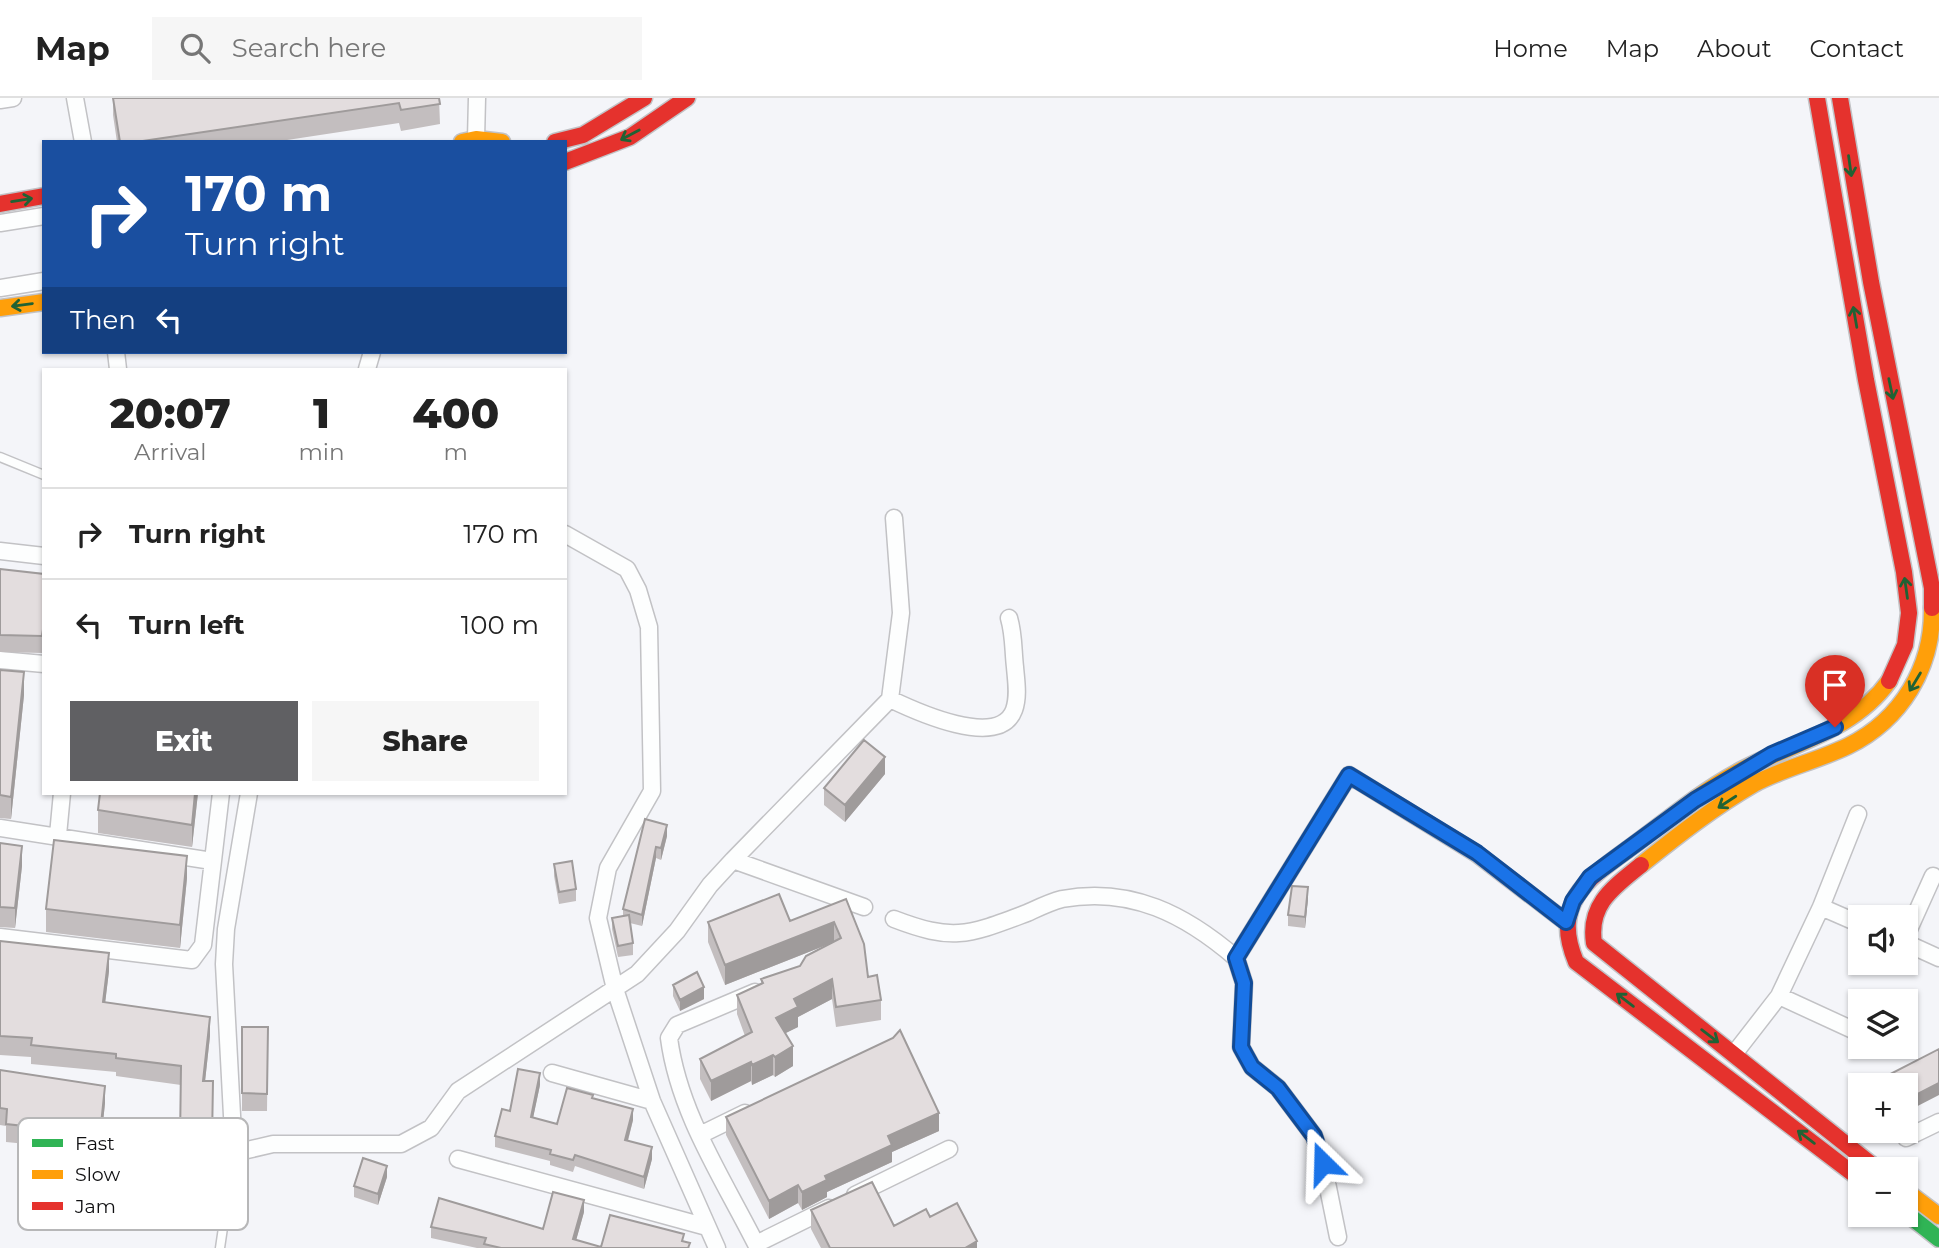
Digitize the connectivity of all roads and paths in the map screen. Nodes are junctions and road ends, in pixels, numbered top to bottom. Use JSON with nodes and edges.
{"nodes":[{"id":1,"x":13,"y":98,"type":"edge"},
{"id":2,"x":75,"y":98,"type":"edge"},
{"id":3,"x":477,"y":98,"type":"edge"},
{"id":4,"x":644,"y":98,"type":"edge"},
{"id":5,"x":687,"y":98,"type":"edge"},
{"id":6,"x":1817,"y":98,"type":"edge"},
{"id":7,"x":1840,"y":98,"type":"edge"},
{"id":8,"x":0,"y":100,"type":"edge"},
{"id":9,"x":83,"y":140,"type":"edge"},
{"id":10,"x":471,"y":140,"type":"edge"},
{"id":11,"x":563,"y":140,"type":"edge"},
{"id":12,"x":567,"y":162,"type":"edge"},
{"id":13,"x":42,"y":197,"type":"edge"},
{"id":14,"x":0,"y":204,"type":"edge"},
{"id":15,"x":42,"y":216,"type":"edge"},
{"id":16,"x":0,"y":223,"type":"edge"},
{"id":17,"x":42,"y":281,"type":"edge"},
{"id":18,"x":0,"y":288,"type":"edge"},
{"id":19,"x":42,"y":303,"type":"edge"},
{"id":20,"x":0,"y":308,"type":"edge"},
{"id":21,"x":0,"y":457,"type":"edge"},
{"id":22,"x":42,"y":474,"type":"edge"},
{"id":23,"x":894,"y":518,"type":"dead end"},
{"id":24,"x":567,"y":535,"type":"edge"},
{"id":25,"x":0,"y":551,"type":"edge"},
{"id":26,"x":42,"y":556,"type":"edge"},
{"id":27,"x":1009,"y":618,"type":"dead end"},
{"id":28,"x":0,"y":660,"type":"edge"},
{"id":29,"x":42,"y":664,"type":"edge"},
{"id":30,"x":890,"y":699,"type":"junction"},
{"id":31,"x":1835,"y":727,"type":"junction"},
{"id":32,"x":1843,"y":747,"type":"junction"},
{"id":33,"x":62,"y":795,"type":"edge"},
{"id":34,"x":221,"y":795,"type":"edge"},
{"id":35,"x":250,"y":795,"type":"edge"},
{"id":36,"x":1858,"y":814,"type":"dead end"},
{"id":37,"x":0,"y":828,"type":"edge"},
{"id":38,"x":58,"y":835,"type":"junction"},
{"id":39,"x":733,"y":860,"type":"junction"},
{"id":40,"x":212,"y":861,"type":"junction"},
{"id":41,"x":1933,"y":876,"type":"dead end"},
{"id":42,"x":864,"y":907,"type":"dead end"},
{"id":43,"x":1821,"y":907,"type":"junction"},
{"id":44,"x":1918,"y":909,"type":"edge"},
{"id":45,"x":894,"y":919,"type":"dead end"},
{"id":46,"x":1848,"y":919,"type":"edge"},
{"id":47,"x":1566,"y":922,"type":"junction"},
{"id":48,"x":0,"y":937,"type":"edge"},
{"id":49,"x":1918,"y":948,"type":"edge"},
{"id":50,"x":1236,"y":958,"type":"junction"},
{"id":51,"x":1939,"y":958,"type":"edge"},
{"id":52,"x":773,"y":985,"type":"edge"},
{"id":53,"x":615,"y":989,"type":"junction"},
{"id":54,"x":1779,"y":996,"type":"junction"},
{"id":55,"x":1848,"y":1028,"type":"edge"},
{"id":56,"x":1734,"y":1054,"type":"junction"},
{"id":57,"x":552,"y":1073,"type":"dead end"},
{"id":58,"x":652,"y":1101,"type":"junction"},
{"id":59,"x":763,"y":1105,"type":"edge"},
{"id":60,"x":232,"y":1118,"type":"edge"},
{"id":61,"x":1939,"y":1122,"type":"edge"},
{"id":62,"x":1918,"y":1132,"type":"edge"},
{"id":63,"x":700,"y":1135,"type":"junction"},
{"id":64,"x":949,"y":1149,"type":"dead end"},
{"id":65,"x":248,"y":1150,"type":"edge"},
{"id":66,"x":1862,"y":1157,"type":"edge"},
{"id":67,"x":458,"y":1159,"type":"dead end"},
{"id":68,"x":1848,"y":1169,"type":"edge"},
{"id":69,"x":1918,"y":1200,"type":"edge"},
{"id":70,"x":1939,"y":1216,"type":"edge"},
{"id":71,"x":1918,"y":1222,"type":"edge"},
{"id":72,"x":707,"y":1227,"type":"junction"},
{"id":73,"x":223,"y":1230,"type":"edge"},
{"id":74,"x":1338,"y":1237,"type":"dead end"},
{"id":75,"x":1939,"y":1239,"type":"edge"},
{"id":76,"x":757,"y":1246,"type":"edge"},
{"id":77,"x":220,"y":1248,"type":"edge"},
{"id":78,"x":717,"y":1248,"type":"edge"}],
"edges":[{"from":1,"to":8,"type":"street"},
{"from":2,"to":9,"type":"street"},
{"from":3,"to":10,"type":"street"},
{"from":4,"to":11,"type":"main road"},
{"from":5,"to":12,"type":"main road","one_way":true},
{"from":31,"to":6,"type":"main road","one_way":true},
{"from":7,"to":32,"type":"main road","one_way":true},
{"from":14,"to":13,"type":"main road","one_way":true},
{"from":15,"to":16,"type":"street"},
{"from":17,"to":18,"type":"street"},
{"from":19,"to":20,"type":"main road","one_way":true},
{"from":21,"to":22,"type":"lane"},
{"from":23,"to":30,"type":"street"},
{"from":24,"to":53,"type":"street"},
{"from":25,"to":26,"type":"street"},
{"from":27,"to":30,"type":"street"},
{"from":28,"to":29,"type":"street"},
{"from":30,"to":39,"type":"street"},
{"from":31,"to":32,"type":"main road"},
{"from":31,"to":47,"type":"main road"},
{"from":32,"to":56,"type":"main road","one_way":true},
{"from":33,"to":38,"type":"street"},
{"from":34,"to":40,"type":"street"},
{"from":35,"to":60,"type":"street"},
{"from":36,"to":43,"type":"street"},
{"from":37,"to":38,"type":"street"},
{"from":38,"to":40,"type":"street"},
{"from":39,"to":42,"type":"street"},
{"from":39,"to":53,"type":"street"},
{"from":40,"to":48,"type":"street"},
{"from":41,"to":44,"type":"street"},
{"from":43,"to":46,"type":"street"},
{"from":43,"to":54,"type":"street"},
{"from":45,"to":50,"type":"street"},
{"from":47,"to":50,"type":"street"},
{"from":68,"to":47,"type":"main road","one_way":true},
{"from":49,"to":51,"type":"street"},
{"from":50,"to":74,"type":"street"},
{"from":52,"to":63,"type":"street"},
{"from":53,"to":58,"type":"street"},
{"from":53,"to":65,"type":"street"},
{"from":54,"to":55,"type":"street"},
{"from":54,"to":56,"type":"street"},
{"from":56,"to":66,"type":"main road"},
{"from":57,"to":58,"type":"street"},
{"from":58,"to":72,"type":"street"},
{"from":59,"to":63,"type":"street"},
{"from":61,"to":62,"type":"street"},
{"from":63,"to":76,"type":"street"},
{"from":64,"to":76,"type":"street"},
{"from":67,"to":72,"type":"street"},
{"from":69,"to":70,"type":"main road"},
{"from":71,"to":75,"type":"main road"},
{"from":72,"to":78,"type":"street"},
{"from":73,"to":77,"type":"lane"}]}
